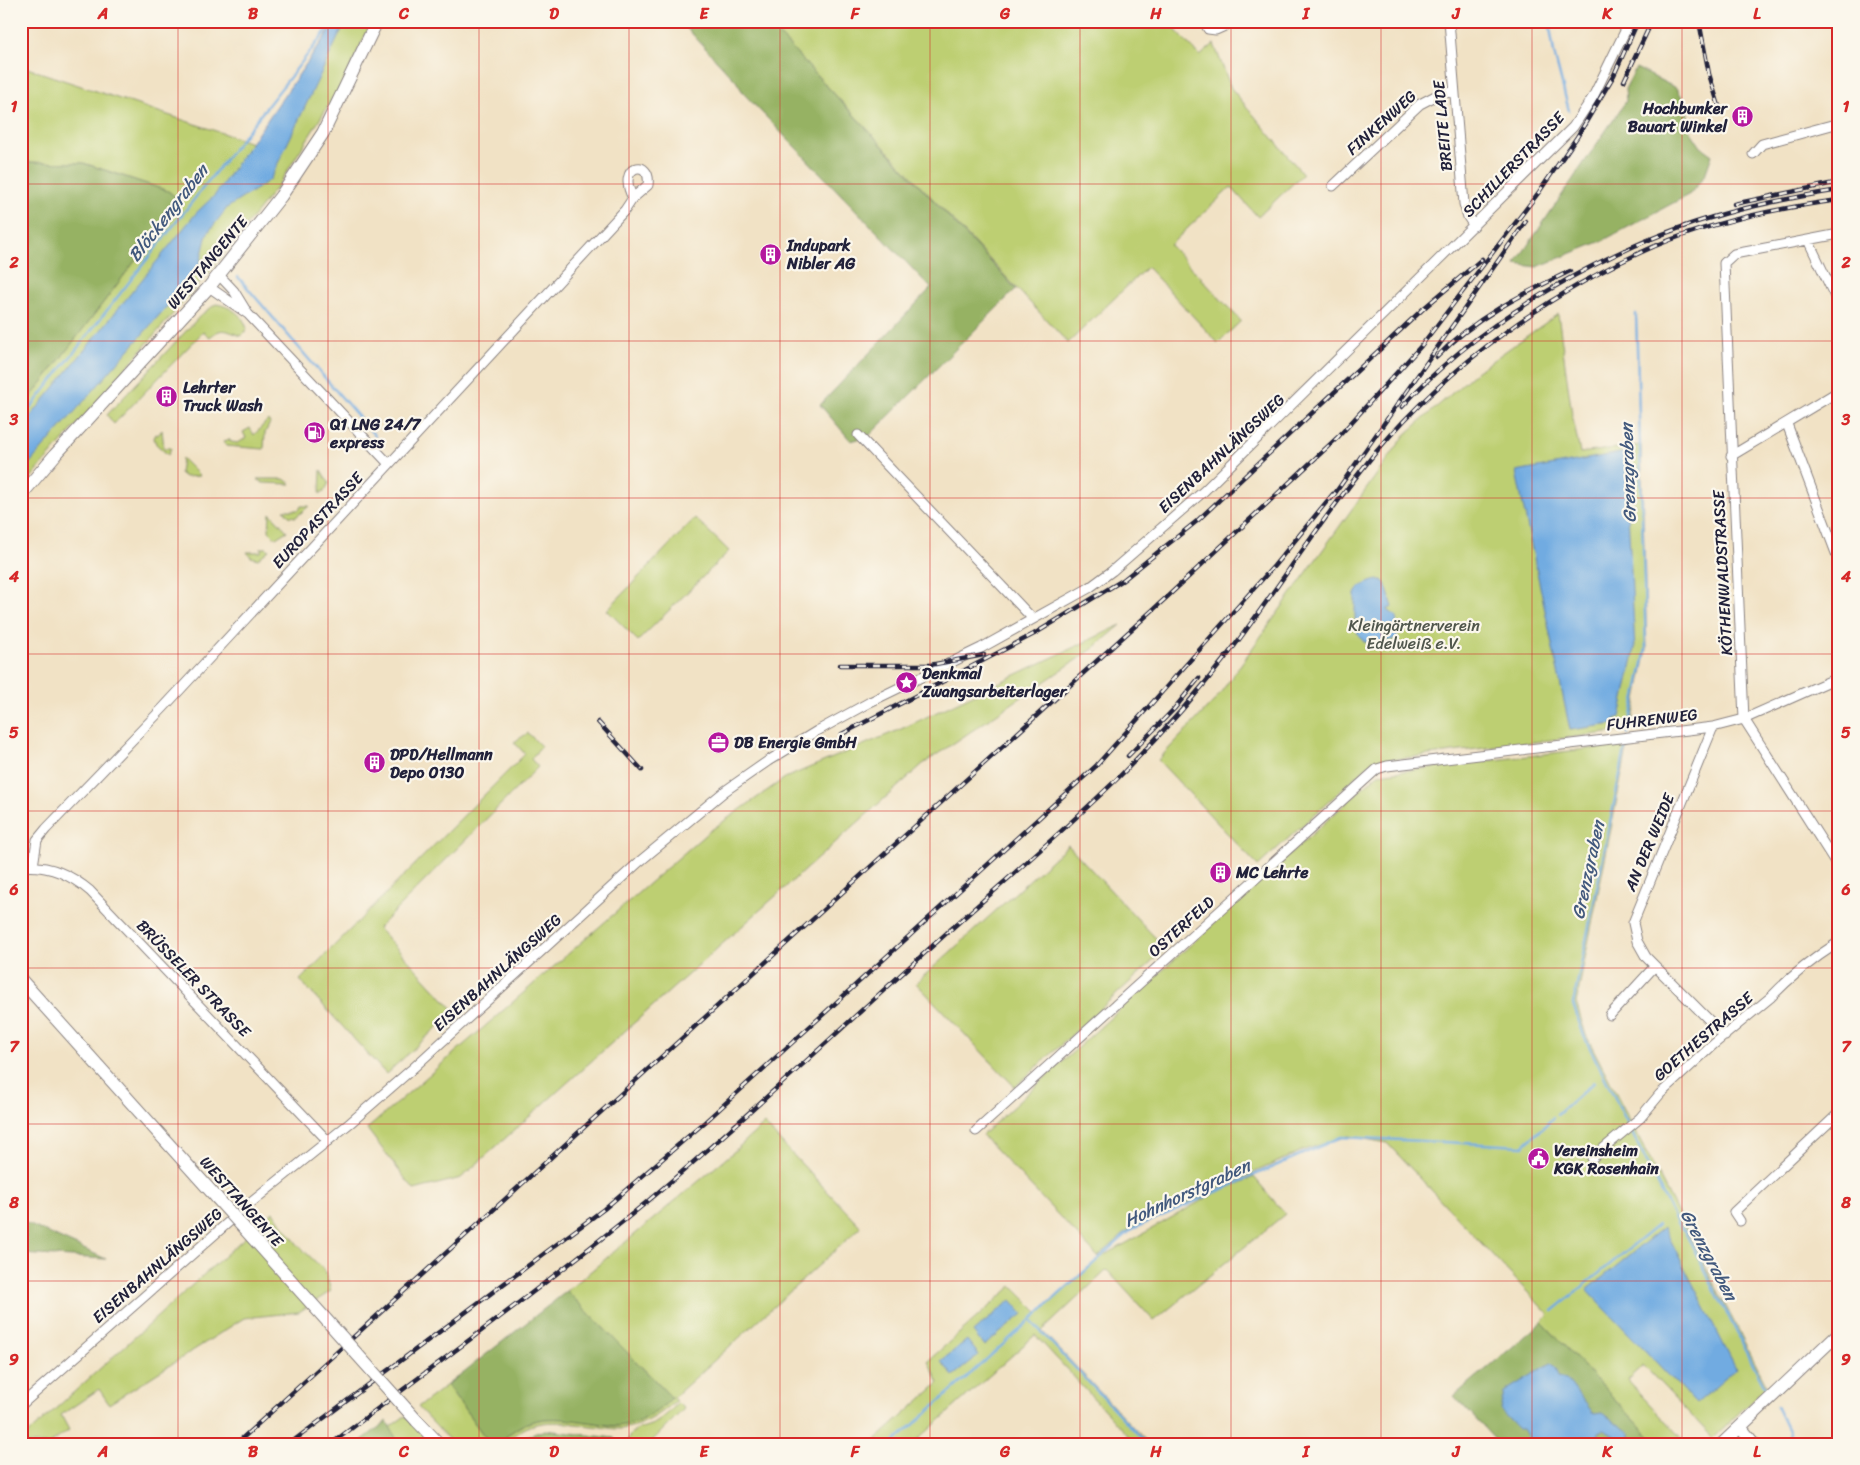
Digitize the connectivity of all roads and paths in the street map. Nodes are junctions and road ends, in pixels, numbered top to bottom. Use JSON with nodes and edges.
{"nodes":[{"id":1,"x":377,"y":21,"type":"edge"},
{"id":2,"x":1204,"y":21,"type":"edge"},
{"id":3,"x":1226,"y":21,"type":"edge"},
{"id":4,"x":1449,"y":21,"type":"edge"},
{"id":5,"x":1630,"y":21,"type":"edge"},
{"id":6,"x":1454,"y":93,"type":"junction"},
{"id":7,"x":1839,"y":123,"type":"edge"},
{"id":8,"x":1753,"y":154,"type":"dead end"},
{"id":9,"x":1333,"y":186,"type":"dead end"},
{"id":10,"x":633,"y":198,"type":"dead end"},
{"id":11,"x":1474,"y":226,"type":"junction"},
{"id":12,"x":1839,"y":234,"type":"edge"},
{"id":13,"x":1808,"y":240,"type":"junction"},
{"id":14,"x":219,"y":275,"type":"junction"},
{"id":15,"x":208,"y":287,"type":"junction"},
{"id":16,"x":1413,"y":287,"type":"joint"},
{"id":17,"x":1839,"y":305,"type":"edge"},
{"id":18,"x":248,"y":314,"type":"junction"},
{"id":19,"x":1839,"y":391,"type":"edge"},
{"id":20,"x":1787,"y":424,"type":"junction"},
{"id":21,"x":858,"y":435,"type":"dead end"},
{"id":22,"x":1731,"y":456,"type":"junction"},
{"id":23,"x":389,"y":464,"type":"junction"},
{"id":24,"x":21,"y":495,"type":"edge"},
{"id":25,"x":1839,"y":561,"type":"edge"},
{"id":26,"x":1033,"y":619,"type":"junction"},
{"id":27,"x":1839,"y":677,"type":"edge"},
{"id":28,"x":1744,"y":720,"type":"junction"},
{"id":29,"x":1713,"y":727,"type":"junction"},
{"id":30,"x":1564,"y":745,"type":"joint"},
{"id":31,"x":33,"y":866,"type":"junction"},
{"id":32,"x":21,"y":868,"type":"edge"},
{"id":33,"x":1839,"y":868,"type":"edge"},
{"id":34,"x":1839,"y":942,"type":"edge"},
{"id":35,"x":1655,"y":966,"type":"junction"},
{"id":36,"x":21,"y":980,"type":"edge"},
{"id":37,"x":1610,"y":1015,"type":"dead end"},
{"id":38,"x":1725,"y":1036,"type":"junction"},
{"id":39,"x":1839,"y":1113,"type":"edge"},
{"id":40,"x":976,"y":1131,"type":"dead end"},
{"id":41,"x":328,"y":1141,"type":"junction"},
{"id":42,"x":1592,"y":1158,"type":"dead end"},
{"id":43,"x":1740,"y":1222,"type":"dead end"},
{"id":44,"x":1839,"y":1333,"type":"edge"},
{"id":45,"x":21,"y":1405,"type":"edge"},
{"id":46,"x":1740,"y":1427,"type":"junction"},
{"id":47,"x":439,"y":1444,"type":"edge"},
{"id":48,"x":1722,"y":1444,"type":"edge"},
{"id":49,"x":1754,"y":1444,"type":"edge"}],
"edges":[{"from":1,"to":14,"type":"main road","name":"WESTTANGENTE"},
{"from":2,"to":3,"type":"street"},
{"from":4,"to":6,"type":"street","name":"BREITE LADE"},
{"from":5,"to":11,"type":"street","name":"SCHILLERSTRASSE"},
{"from":6,"to":9,"type":"street","name":"FINKENWEG"},
{"from":6,"to":11,"type":"street","name":"BREITE LADE"},
{"from":7,"to":8,"type":"street"},
{"from":10,"to":23,"type":"street","name":"EUROPASTRASSE"},
{"from":11,"to":16,"type":"street","name":"SCHILLERSTRASSE"},
{"from":12,"to":13,"type":"street"},
{"from":13,"to":17,"type":"street"},
{"from":13,"to":22,"type":"street","name":"KÖTHENWALDSTRASSE"},
{"from":14,"to":15,"type":"main road","name":"WESTTANGENTE"},
{"from":14,"to":18,"type":"street"},
{"from":15,"to":18,"type":"street"},
{"from":15,"to":24,"type":"main road","name":"WESTTANGENTE"},
{"from":16,"to":26,"type":"street","name":"EISENBAHNLÄNGSWEG"},
{"from":18,"to":23,"type":"street"},
{"from":19,"to":20,"type":"street"},
{"from":20,"to":22,"type":"street"},
{"from":20,"to":25,"type":"street"},
{"from":21,"to":26,"type":"street"},
{"from":22,"to":28,"type":"street","name":"KÖTHENWALDSTRASSE"},
{"from":23,"to":31,"type":"street","name":"EUROPASTRASSE"},
{"from":26,"to":41,"type":"street","name":"EISENBAHNLÄNGSWEG"},
{"from":27,"to":28,"type":"street","name":"FUHRENWEG"},
{"from":28,"to":29,"type":"street","name":"FUHRENWEG"},
{"from":28,"to":33,"type":"street","name":"KÖTHENWALDSTRASSE"},
{"from":29,"to":30,"type":"street","name":"FUHRENWEG"},
{"from":29,"to":35,"type":"street","name":"AN DER WEIDE"},
{"from":30,"to":40,"type":"street","name":"OSTERFELD"},
{"from":31,"to":32,"type":"street","name":"BRÜSSELER STRASSE"},
{"from":31,"to":41,"type":"street","name":"BRÜSSELER STRASSE"},
{"from":34,"to":38,"type":"street","name":"GOETHESTRASSE"},
{"from":35,"to":37,"type":"street"},
{"from":35,"to":38,"type":"street","name":"AN DER WEIDE"},
{"from":36,"to":47,"type":"main road","name":"WESTTANGENTE","bridge":true},
{"from":38,"to":42,"type":"street","name":"GOETHESTRASSE"},
{"from":39,"to":43,"type":"street"},
{"from":41,"to":45,"type":"street","name":"EISENBAHNLÄNGSWEG"},
{"from":44,"to":46,"type":"main road"},
{"from":46,"to":48,"type":"main road"},
{"from":46,"to":49,"type":"main road"}]}
